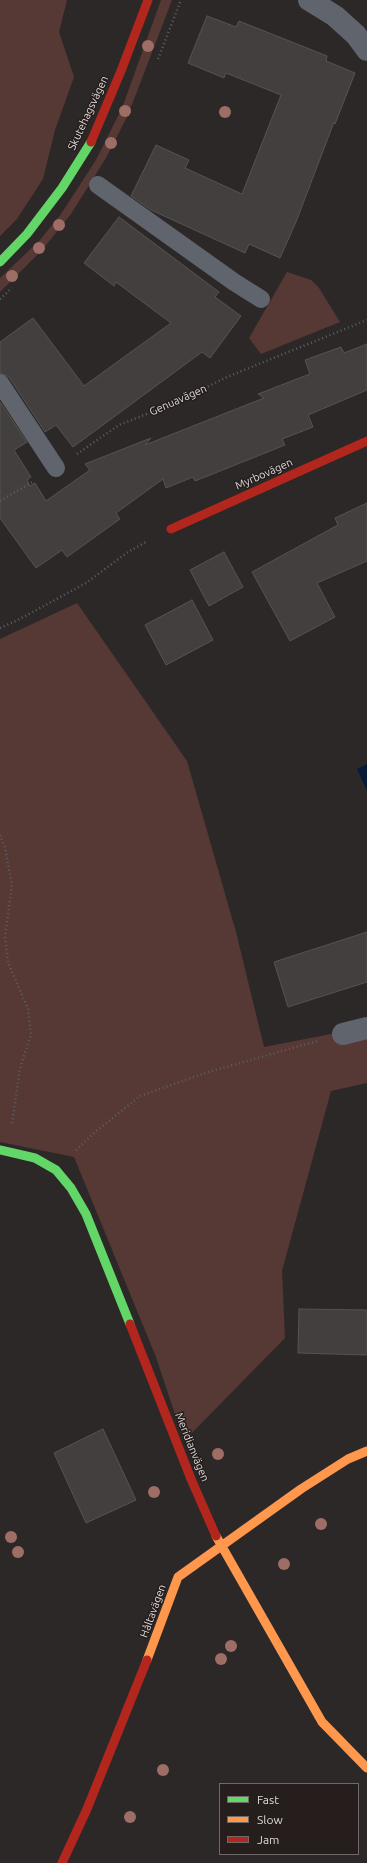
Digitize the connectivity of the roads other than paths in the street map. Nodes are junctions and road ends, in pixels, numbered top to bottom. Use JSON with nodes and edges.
{"nodes":[{"id":1,"x":148,"y":0,"type":"edge"},
{"id":2,"x":318,"y":2,"type":"edge"},
{"id":3,"x":367,"y":50,"type":"edge"},
{"id":4,"x":98,"y":185,"type":"dead end"},
{"id":5,"x":0,"y":262,"type":"edge"},
{"id":6,"x":261,"y":298,"type":"dead end"},
{"id":7,"x":0,"y":383,"type":"edge"},
{"id":8,"x":367,"y":441,"type":"edge"},
{"id":9,"x":56,"y":468,"type":"road end"},
{"id":10,"x":171,"y":529,"type":"road end"},
{"id":11,"x":367,"y":1028,"type":"edge"},
{"id":12,"x":343,"y":1034,"type":"road end"},
{"id":13,"x":4,"y":1150,"type":"edge"},
{"id":14,"x":367,"y":1451,"type":"edge"},
{"id":15,"x":221,"y":1546,"type":"junction"},
{"id":16,"x":367,"y":1768,"type":"edge"},
{"id":17,"x":62,"y":1863,"type":"edge"}],
"edges":[{"from":1,"to":5,"type":"street","name":"Skutehagsvägen"},
{"from":2,"to":3,"type":"street"},
{"from":4,"to":6,"type":"lane"},
{"from":7,"to":9,"type":"lane"},
{"from":8,"to":10,"type":"street","name":"Myrbovägen"},
{"from":11,"to":12,"type":"street"},
{"from":13,"to":15,"type":"street","name":"Meridianvägen"},
{"from":14,"to":15,"type":"street","name":"Håltavägen"},
{"from":15,"to":16,"type":"street","name":"Meridianvägen"},
{"from":15,"to":17,"type":"street","name":"Håltavägen"}]}
